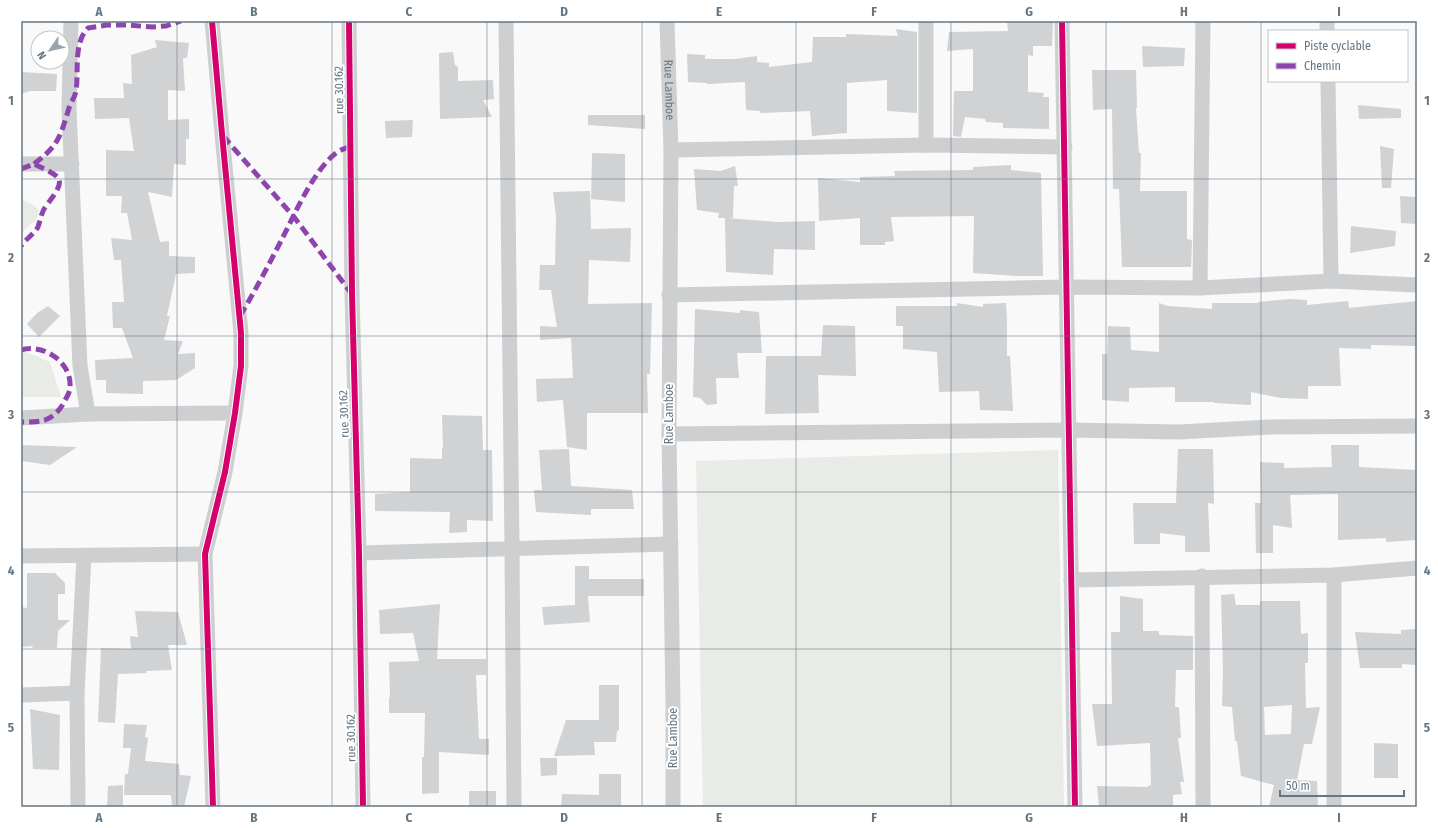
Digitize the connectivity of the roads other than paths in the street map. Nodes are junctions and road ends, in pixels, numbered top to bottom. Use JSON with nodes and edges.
{"nodes":[{"id":1,"x":71,"y":21,"type":"edge"},
{"id":2,"x":212,"y":21,"type":"edge"},
{"id":3,"x":349,"y":21,"type":"edge"},
{"id":4,"x":506,"y":21,"type":"edge"},
{"id":5,"x":667,"y":21,"type":"edge"},
{"id":6,"x":926,"y":21,"type":"edge"},
{"id":7,"x":1062,"y":21,"type":"edge"},
{"id":8,"x":1203,"y":21,"type":"edge"},
{"id":9,"x":1328,"y":82,"type":"edge"},
{"id":10,"x":926,"y":145,"type":"junction"},
{"id":11,"x":1065,"y":147,"type":"junction"},
{"id":12,"x":671,"y":150,"type":"junction"},
{"id":13,"x":21,"y":164,"type":"edge"},
{"id":14,"x":72,"y":164,"type":"junction"},
{"id":15,"x":1331,"y":281,"type":"junction"},
{"id":16,"x":1417,"y":285,"type":"edge"},
{"id":17,"x":1066,"y":287,"type":"junction"},
{"id":18,"x":1200,"y":288,"type":"junction"},
{"id":19,"x":669,"y":295,"type":"junction"},
{"id":20,"x":235,"y":413,"type":"junction"},
{"id":21,"x":88,"y":414,"type":"junction"},
{"id":22,"x":21,"y":418,"type":"edge"},
{"id":23,"x":1417,"y":426,"type":"edge"},
{"id":24,"x":1069,"y":430,"type":"junction"},
{"id":25,"x":669,"y":434,"type":"junction"},
{"id":26,"x":671,"y":544,"type":"junction"},
{"id":27,"x":512,"y":548,"type":"junction"},
{"id":28,"x":359,"y":553,"type":"junction"},
{"id":29,"x":205,"y":554,"type":"junction"},
{"id":30,"x":21,"y":556,"type":"edge"},
{"id":31,"x":84,"y":556,"type":"junction"},
{"id":32,"x":1417,"y":568,"type":"edge"},
{"id":33,"x":1334,"y":575,"type":"junction"},
{"id":34,"x":1202,"y":576,"type":"junction"},
{"id":35,"x":1071,"y":580,"type":"junction"},
{"id":36,"x":77,"y":693,"type":"junction"},
{"id":37,"x":21,"y":695,"type":"edge"},
{"id":38,"x":78,"y":807,"type":"edge"},
{"id":39,"x":213,"y":807,"type":"edge"},
{"id":40,"x":363,"y":807,"type":"edge"},
{"id":41,"x":514,"y":807,"type":"edge"},
{"id":42,"x":673,"y":807,"type":"edge"},
{"id":43,"x":1075,"y":807,"type":"edge"},
{"id":44,"x":1203,"y":807,"type":"edge"},
{"id":45,"x":1334,"y":807,"type":"edge"}],
"edges":[{"from":1,"to":14,"type":"street"},
{"from":2,"to":20,"type":"street"},
{"from":3,"to":28,"type":"street","name":"rue 30.162"},
{"from":4,"to":27,"type":"street"},
{"from":5,"to":12,"type":"street","name":"Rue Lamboe"},
{"from":6,"to":10,"type":"street"},
{"from":7,"to":11,"type":"street"},
{"from":8,"to":18,"type":"street"},
{"from":9,"to":15,"type":"street"},
{"from":10,"to":11,"type":"street"},
{"from":10,"to":12,"type":"street"},
{"from":11,"to":17,"type":"street"},
{"from":12,"to":19,"type":"street","name":"Rue Lamboe"},
{"from":13,"to":14,"type":"street"},
{"from":14,"to":21,"type":"street"},
{"from":15,"to":16,"type":"street"},
{"from":15,"to":18,"type":"street"},
{"from":17,"to":18,"type":"street"},
{"from":17,"to":19,"type":"street"},
{"from":17,"to":24,"type":"street"},
{"from":19,"to":25,"type":"street","name":"Rue Lamboe"},
{"from":20,"to":21,"type":"street"},
{"from":20,"to":29,"type":"street"},
{"from":21,"to":22,"type":"street"},
{"from":23,"to":24,"type":"street"},
{"from":24,"to":25,"type":"street"},
{"from":24,"to":35,"type":"street"},
{"from":25,"to":26,"type":"street","name":"Rue Lamboe"},
{"from":26,"to":27,"type":"street"},
{"from":26,"to":42,"type":"street","name":"Rue Lamboe"},
{"from":27,"to":28,"type":"street"},
{"from":27,"to":41,"type":"street"},
{"from":28,"to":40,"type":"street","name":"rue 30.162"},
{"from":29,"to":31,"type":"street"},
{"from":29,"to":39,"type":"street"},
{"from":30,"to":31,"type":"street"},
{"from":31,"to":36,"type":"street"},
{"from":32,"to":33,"type":"street"},
{"from":33,"to":34,"type":"street"},
{"from":33,"to":45,"type":"street"},
{"from":34,"to":35,"type":"street"},
{"from":34,"to":44,"type":"street"},
{"from":35,"to":43,"type":"street"},
{"from":36,"to":37,"type":"street"},
{"from":36,"to":38,"type":"street"}]}
